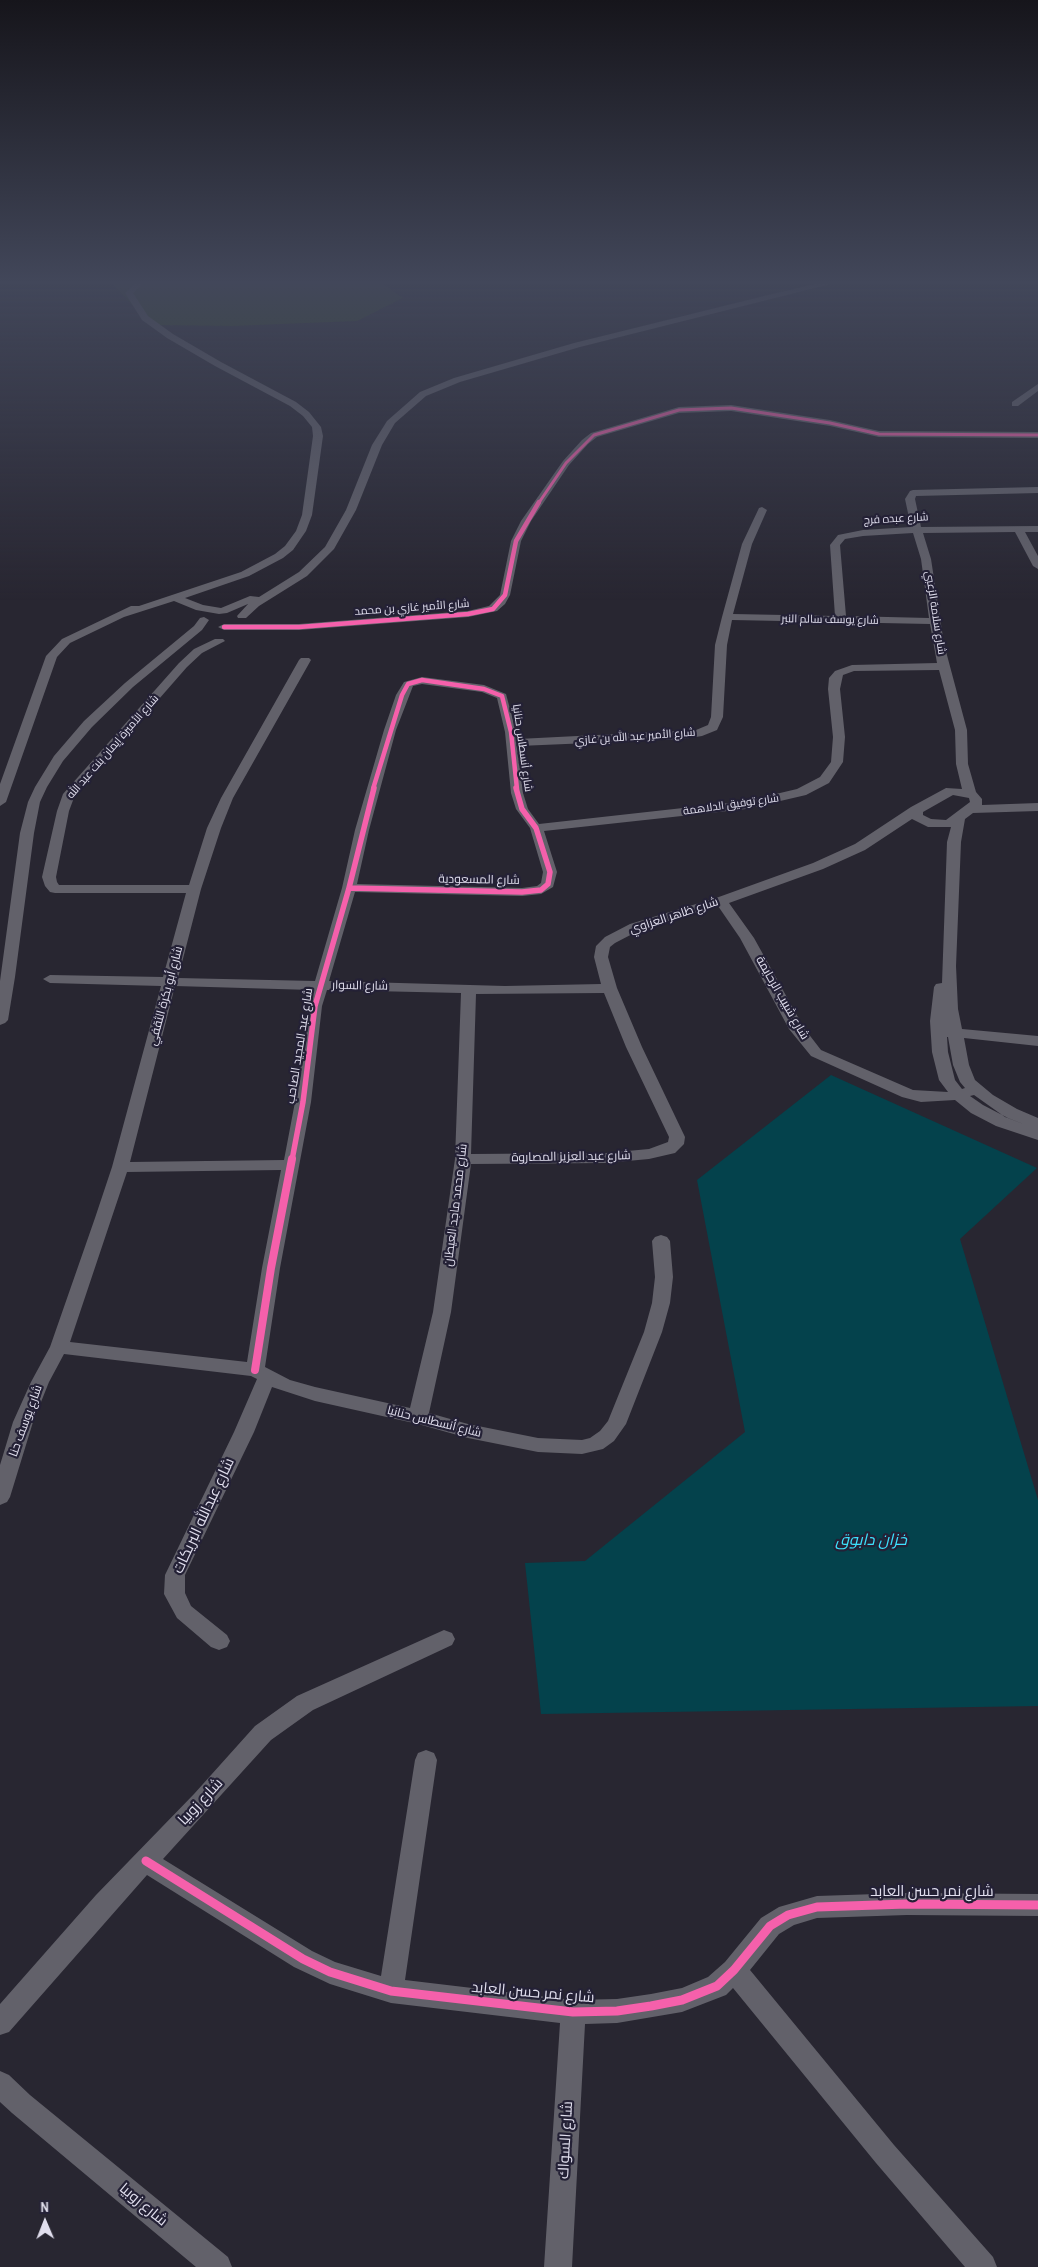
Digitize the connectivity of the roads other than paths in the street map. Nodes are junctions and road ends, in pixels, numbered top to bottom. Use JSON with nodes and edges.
{"nodes":[{"id":1,"x":264,"y":389,"type":"edge"},
{"id":2,"x":435,"y":389,"type":"edge"},
{"id":3,"x":1036,"y":389,"type":"edge"},
{"id":4,"x":1015,"y":404,"type":"dead end"},
{"id":5,"x":1038,"y":435,"type":"edge"},
{"id":6,"x":1038,"y":490,"type":"edge"},
{"id":7,"x":762,"y":510,"type":"dead end"},
{"id":8,"x":1038,"y":528,"type":"edge"},
{"id":9,"x":1018,"y":529,"type":"junction"},
{"id":10,"x":916,"y":530,"type":"junction"},
{"id":11,"x":330,"y":546,"type":"junction"},
{"id":12,"x":1038,"y":566,"type":"edge"},
{"id":13,"x":171,"y":598,"type":"junction"},
{"id":14,"x":221,"y":611,"type":"junction"},
{"id":15,"x":242,"y":616,"type":"junction"},
{"id":16,"x":727,"y":618,"type":"junction"},
{"id":17,"x":204,"y":619,"type":"junction"},
{"id":18,"x":841,"y":620,"type":"junction"},
{"id":19,"x":934,"y":621,"type":"junction"},
{"id":20,"x":307,"y":626,"type":"junction"},
{"id":21,"x":218,"y":631,"type":"junction"},
{"id":22,"x":172,"y":649,"type":"junction"},
{"id":23,"x":305,"y":660,"type":"dead end"},
{"id":24,"x":944,"y":666,"type":"junction"},
{"id":25,"x":416,"y":680,"type":"joint"},
{"id":26,"x":512,"y":743,"type":"junction"},
{"id":27,"x":962,"y":764,"type":"junction"},
{"id":28,"x":944,"y":793,"type":"junction"},
{"id":29,"x":972,"y":800,"type":"junction"},
{"id":30,"x":0,"y":802,"type":"edge"},
{"id":31,"x":1038,"y":807,"type":"edge"},
{"id":32,"x":916,"y":810,"type":"junction"},
{"id":33,"x":959,"y":818,"type":"junction"},
{"id":34,"x":930,"y":824,"type":"junction"},
{"id":35,"x":536,"y":828,"type":"junction"},
{"id":36,"x":888,"y":830,"type":"junction"},
{"id":37,"x":954,"y":842,"type":"junction"},
{"id":38,"x":349,"y":888,"type":"junction"},
{"id":39,"x":194,"y":889,"type":"junction"},
{"id":40,"x":721,"y":901,"type":"junction"},
{"id":41,"x":948,"y":966,"type":"junction"},
{"id":42,"x":50,"y":979,"type":"dead end"},
{"id":43,"x":170,"y":982,"type":"junction"},
{"id":44,"x":320,"y":985,"type":"junction"},
{"id":45,"x":610,"y":988,"type":"junction"},
{"id":46,"x":469,"y":989,"type":"junction"},
{"id":47,"x":0,"y":1020,"type":"edge"},
{"id":48,"x":938,"y":1032,"type":"junction"},
{"id":49,"x":956,"y":1033,"type":"junction"},
{"id":50,"x":1038,"y":1041,"type":"edge"},
{"id":51,"x":976,"y":1090,"type":"junction"},
{"id":52,"x":958,"y":1095,"type":"junction"},
{"id":53,"x":1038,"y":1124,"type":"edge"},
{"id":54,"x":1038,"y":1135,"type":"edge"},
{"id":55,"x":676,"y":1144,"type":"joint"},
{"id":56,"x":463,"y":1159,"type":"junction"},
{"id":57,"x":291,"y":1164,"type":"junction"},
{"id":58,"x":120,"y":1167,"type":"junction"},
{"id":59,"x":661,"y":1241,"type":"dead end"},
{"id":60,"x":59,"y":1347,"type":"junction"},
{"id":61,"x":261,"y":1374,"type":"junction"},
{"id":62,"x":418,"y":1417,"type":"junction"},
{"id":63,"x":0,"y":1497,"type":"edge"},
{"id":64,"x":444,"y":1639,"type":"dead end"},
{"id":65,"x":220,"y":1641,"type":"dead end"},
{"id":66,"x":426,"y":1760,"type":"dead end"},
{"id":67,"x":146,"y":1861,"type":"junction"},
{"id":68,"x":1038,"y":1905,"type":"edge"},
{"id":69,"x":734,"y":1970,"type":"junction"},
{"id":70,"x":392,"y":1992,"type":"junction"},
{"id":71,"x":574,"y":2012,"type":"junction"},
{"id":72,"x":0,"y":2023,"type":"edge"},
{"id":73,"x":0,"y":2084,"type":"edge"},
{"id":74,"x":218,"y":2267,"type":"edge"},
{"id":75,"x":558,"y":2267,"type":"edge"},
{"id":76,"x":983,"y":2267,"type":"edge"}],
"edges":[{"from":1,"to":13,"type":"street"},
{"from":2,"to":11,"type":"street"},
{"from":3,"to":4,"type":"street"},
{"from":5,"to":20,"type":"street","name":"شارع الأمير غازي بن محمد"},
{"from":6,"to":10,"type":"street","name":"شارع سلامة الزعبي"},
{"from":7,"to":16,"type":"street","name":"شارع الأمير عبد الله بن غازي"},
{"from":8,"to":9,"type":"street","name":"شارع عبده فرج"},
{"from":9,"to":10,"type":"street","name":"شارع عبده فرج"},
{"from":9,"to":12,"type":"street"},
{"from":10,"to":18,"type":"street","name":"شارع عبده فرج"},
{"from":10,"to":19,"type":"street","name":"شارع سلامة الزعبي"},
{"from":11,"to":14,"type":"street"},
{"from":11,"to":15,"type":"street"},
{"from":13,"to":14,"type":"street"},
{"from":13,"to":17,"type":"street"},
{"from":13,"to":30,"type":"street"},
{"from":14,"to":15,"type":"street"},
{"from":14,"to":17,"type":"street"},
{"from":15,"to":20,"type":"street"},
{"from":15,"to":21,"type":"street"},
{"from":16,"to":18,"type":"street","name":"شارع يوسف سالم النبر"},
{"from":16,"to":26,"type":"street","name":"شارع الأمير عبد الله بن غازي"},
{"from":17,"to":21,"type":"street"},
{"from":17,"to":22,"type":"street"},
{"from":18,"to":19,"type":"street","name":"شارع يوسف سالم النبر"},
{"from":19,"to":24,"type":"street","name":"شارع سلامة الزعبي"},
{"from":20,"to":21,"type":"street"},
{"from":21,"to":22,"type":"street"},
{"from":21,"to":39,"type":"street","name":"شارع الأميرة إيمان بنت عبد الله"},
{"from":22,"to":47,"type":"street"},
{"from":23,"to":39,"type":"street","name":"شارع أبو بكرة الثقفي"},
{"from":24,"to":27,"type":"street","name":"شارع سلامة الزعبي"},
{"from":24,"to":35,"type":"street","name":"شارع توفيق الدلاهمة"},
{"from":25,"to":26,"type":"street","name":"شارع أنسطاس حنانيا"},
{"from":25,"to":38,"type":"street","name":"شارع عبد المجيد الصاحب"},
{"from":26,"to":35,"type":"street","name":"شارع أنسطاس حنانيا"},
{"from":27,"to":28,"type":"street"},
{"from":27,"to":29,"type":"street","name":"شارع سلامة الزعبي"},
{"from":28,"to":29,"type":"street"},
{"from":28,"to":32,"type":"street"},
{"from":29,"to":31,"type":"street"},
{"from":29,"to":33,"type":"street"},
{"from":32,"to":34,"type":"street"},
{"from":32,"to":36,"type":"street","name":"شارع ظاهر العزاوي"},
{"from":33,"to":34,"type":"street","name":"شارع ظاهر العزاوي"},
{"from":33,"to":37,"type":"street"},
{"from":34,"to":36,"type":"street","name":"شارع ظاهر العزاوي"},
{"from":34,"to":37,"type":"street"},
{"from":35,"to":38,"type":"street","name":"شارع المسعودية"},
{"from":36,"to":40,"type":"street","name":"شارع ظاهر العزاوي"},
{"from":37,"to":41,"type":"street"},
{"from":38,"to":44,"type":"street","name":"شارع عبد المجيد الصاحب"},
{"from":39,"to":43,"type":"street","name":"شارع أبو بكرة الثقفي"},
{"from":40,"to":45,"type":"street","name":"شارع ظاهر العزاوي"},
{"from":40,"to":52,"type":"street","name":"شارع شبيب الرحايمة"},
{"from":41,"to":48,"type":"street"},
{"from":41,"to":49,"type":"street"},
{"from":42,"to":43,"type":"street","name":"شارع السوار"},
{"from":43,"to":44,"type":"street","name":"شارع السوار"},
{"from":43,"to":58,"type":"street","name":"شارع أبو بكرة الثقفي"},
{"from":44,"to":46,"type":"street","name":"شارع السوار"},
{"from":44,"to":57,"type":"street","name":"شارع عبد المجيد الصاحب"},
{"from":45,"to":46,"type":"street","name":"شارع السوار"},
{"from":45,"to":55,"type":"street","name":"شارع ظاهر العزاوي"},
{"from":46,"to":56,"type":"street","name":"شارع محمد ماجد العيطان"},
{"from":48,"to":49,"type":"street"},
{"from":48,"to":52,"type":"street"},
{"from":49,"to":50,"type":"street"},
{"from":49,"to":51,"type":"street"},
{"from":51,"to":52,"type":"street","name":"شارع شبيب الرحايمة"},
{"from":51,"to":53,"type":"street"},
{"from":52,"to":54,"type":"street"},
{"from":55,"to":56,"type":"street","name":"شارع عبد العزيز المصاروة"},
{"from":56,"to":62,"type":"street","name":"شارع محمد ماجد العيطان"},
{"from":57,"to":58,"type":"street"},
{"from":57,"to":61,"type":"street","name":"شارع عبد المجيد الصاحب"},
{"from":58,"to":60,"type":"street","name":"شارع أبو بكرة الثقفي"},
{"from":59,"to":62,"type":"street","name":"شارع أنسطاس حنانيا"},
{"from":60,"to":61,"type":"street","name":"شارع أنسطاس حنانيا"},
{"from":60,"to":63,"type":"street","name":"شارع يوسف حنا"},
{"from":61,"to":62,"type":"street","name":"شارع أنسطاس حنانيا"},
{"from":61,"to":65,"type":"street","name":"شارع عبدالله البريكات"},
{"from":64,"to":67,"type":"street","name":"شارع زوبيا"},
{"from":66,"to":70,"type":"street"},
{"from":67,"to":70,"type":"street","name":"شارع نمر حسن العابد"},
{"from":67,"to":72,"type":"street","name":"شارع زوبيا"},
{"from":68,"to":69,"type":"street","name":"شارع نمر حسن العابد"},
{"from":69,"to":71,"type":"street","name":"شارع نمر حسن العابد"},
{"from":69,"to":76,"type":"street"},
{"from":70,"to":71,"type":"street","name":"شارع نمر حسن العابد"},
{"from":71,"to":75,"type":"street","name":"شارع السواك"},
{"from":73,"to":74,"type":"street","name":"شارع زوبيا"}]}
